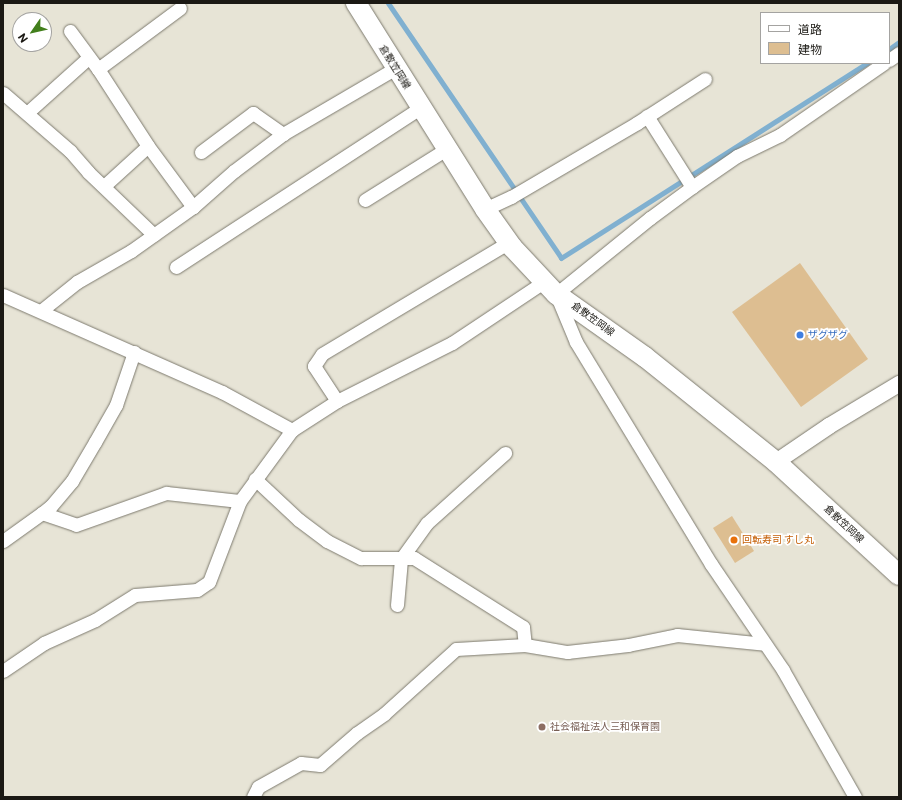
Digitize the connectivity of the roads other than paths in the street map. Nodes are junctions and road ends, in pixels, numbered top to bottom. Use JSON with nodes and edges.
{"nodes":[{"id":1,"x":356,"y":3,"type":"edge"},
{"id":2,"x":180,"y":8,"type":"dead end"},
{"id":3,"x":70,"y":31,"type":"dead end"},
{"id":4,"x":899,"y":53,"type":"edge"},
{"id":5,"x":88,"y":58,"type":"junction"},
{"id":6,"x":890,"y":59,"type":"edge"},
{"id":7,"x":883,"y":64,"type":"edge"},
{"id":8,"x":396,"y":68,"type":"junction"},
{"id":9,"x":98,"y":69,"type":"junction"},
{"id":10,"x":705,"y":79,"type":"dead end"},
{"id":11,"x":3,"y":93,"type":"edge"},
{"id":12,"x":420,"y":108,"type":"junction"},
{"id":13,"x":28,"y":112,"type":"junction"},
{"id":14,"x":647,"y":116,"type":"junction"},
{"id":15,"x":283,"y":134,"type":"junction"},
{"id":16,"x":148,"y":146,"type":"junction"},
{"id":17,"x":448,"y":148,"type":"junction"},
{"id":18,"x":201,"y":152,"type":"dead end"},
{"id":19,"x":691,"y":185,"type":"junction"},
{"id":20,"x":104,"y":186,"type":"junction"},
{"id":21,"x":365,"y":200,"type":"dead end"},
{"id":22,"x":193,"y":207,"type":"junction"},
{"id":23,"x":485,"y":209,"type":"junction"},
{"id":24,"x":154,"y":235,"type":"junction"},
{"id":25,"x":509,"y":242,"type":"junction"},
{"id":26,"x":176,"y":267,"type":"dead end"},
{"id":27,"x":550,"y":287,"type":"junction"},
{"id":28,"x":3,"y":295,"type":"edge"},
{"id":29,"x":42,"y":310,"type":"junction"},
{"id":30,"x":134,"y":352,"type":"junction"},
{"id":31,"x":899,"y":384,"type":"edge"},
{"id":32,"x":337,"y":401,"type":"junction"},
{"id":33,"x":292,"y":430,"type":"junction"},
{"id":34,"x":505,"y":452,"type":"dead end"},
{"id":35,"x":776,"y":462,"type":"junction"},
{"id":36,"x":255,"y":479,"type":"junction"},
{"id":37,"x":240,"y":501,"type":"junction"},
{"id":38,"x":42,"y":513,"type":"junction"},
{"id":39,"x":3,"y":541,"type":"edge"},
{"id":40,"x":401,"y":559,"type":"junction"},
{"id":41,"x":899,"y":575,"type":"edge"},
{"id":42,"x":397,"y":605,"type":"dead end"},
{"id":43,"x":766,"y":644,"type":"junction"},
{"id":44,"x":525,"y":645,"type":"junction"},
{"id":45,"x":3,"y":671,"type":"edge"},
{"id":46,"x":253,"y":797,"type":"edge"},
{"id":47,"x":855,"y":797,"type":"edge"}],
"edges":[{"from":1,"to":8,"type":"main road","name":"倉敷笠岡線"},
{"from":2,"to":9,"type":"street"},
{"from":3,"to":5,"type":"street"},
{"from":4,"to":6,"type":"street"},
{"from":5,"to":9,"type":"street"},
{"from":5,"to":13,"type":"street"},
{"from":7,"to":19,"type":"street"},
{"from":8,"to":12,"type":"main road","name":"倉敷笠岡線"},
{"from":8,"to":15,"type":"street"},
{"from":9,"to":16,"type":"street"},
{"from":10,"to":14,"type":"street"},
{"from":11,"to":13,"type":"street"},
{"from":12,"to":17,"type":"main road","name":"倉敷笠岡線"},
{"from":12,"to":26,"type":"street"},
{"from":13,"to":20,"type":"street"},
{"from":14,"to":19,"type":"street"},
{"from":14,"to":23,"type":"street"},
{"from":15,"to":18,"type":"street"},
{"from":15,"to":22,"type":"street"},
{"from":16,"to":20,"type":"street"},
{"from":16,"to":22,"type":"street"},
{"from":17,"to":21,"type":"street"},
{"from":17,"to":23,"type":"main road","name":"倉敷笠岡線"},
{"from":19,"to":27,"type":"street"},
{"from":20,"to":24,"type":"street"},
{"from":22,"to":24,"type":"street"},
{"from":23,"to":25,"type":"main road","name":"倉敷笠岡線"},
{"from":24,"to":29,"type":"street"},
{"from":25,"to":27,"type":"main road","name":"倉敷笠岡線"},
{"from":25,"to":32,"type":"street"},
{"from":27,"to":32,"type":"street"},
{"from":27,"to":35,"type":"main road","name":"倉敷笠岡線"},
{"from":27,"to":43,"type":"street"},
{"from":28,"to":29,"type":"street"},
{"from":29,"to":30,"type":"street"},
{"from":30,"to":33,"type":"street"},
{"from":30,"to":38,"type":"street"},
{"from":31,"to":35,"type":"street"},
{"from":32,"to":33,"type":"street"},
{"from":33,"to":36,"type":"street"},
{"from":34,"to":40,"type":"street"},
{"from":35,"to":41,"type":"main road","name":"倉敷笠岡線"},
{"from":36,"to":37,"type":"street"},
{"from":36,"to":40,"type":"street"},
{"from":37,"to":38,"type":"street"},
{"from":37,"to":45,"type":"street"},
{"from":38,"to":39,"type":"street"},
{"from":40,"to":42,"type":"street"},
{"from":40,"to":44,"type":"street"},
{"from":43,"to":44,"type":"street"},
{"from":43,"to":47,"type":"street"},
{"from":44,"to":46,"type":"street"}]}
